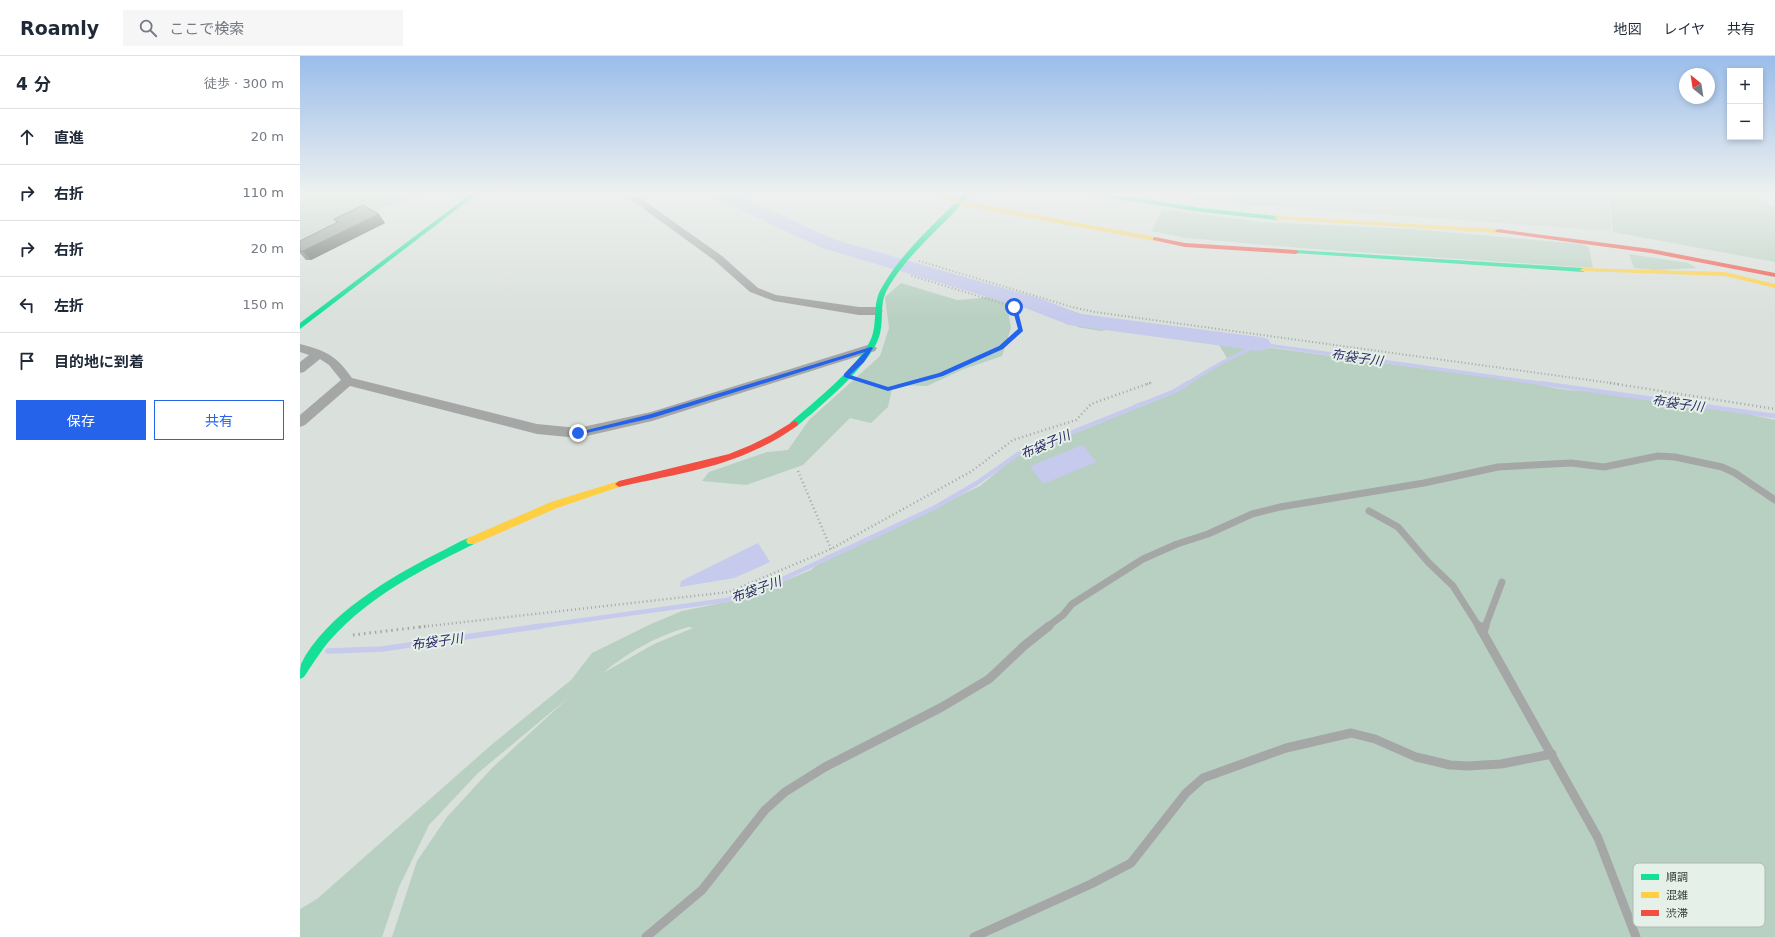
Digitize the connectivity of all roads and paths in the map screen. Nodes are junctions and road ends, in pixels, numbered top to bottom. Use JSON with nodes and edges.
{"nodes":[{"id":1,"x":422,"y":234,"type":"edge"},
{"id":2,"x":685,"y":234,"type":"edge"},
{"id":3,"x":929,"y":234,"type":"edge"},
{"id":4,"x":1126,"y":234,"type":"edge"},
{"id":5,"x":1518,"y":234,"type":"edge"},
{"id":6,"x":907,"y":257,"type":"junction"},
{"id":7,"x":896,"y":271,"type":"junction"},
{"id":8,"x":1775,"y":276,"type":"edge"},
{"id":9,"x":1775,"y":286,"type":"edge"},
{"id":10,"x":877,"y":311,"type":"junction"},
{"id":11,"x":300,"y":327,"type":"edge"},
{"id":12,"x":300,"y":348,"type":"edge"},
{"id":13,"x":871,"y":348,"type":"junction"},
{"id":14,"x":319,"y":353,"type":"junction"},
{"id":15,"x":300,"y":369,"type":"edge"},
{"id":16,"x":846,"y":376,"type":"junction"},
{"id":17,"x":348,"y":381,"type":"junction"},
{"id":18,"x":1153,"y":382,"type":"dead end"},
{"id":19,"x":1775,"y":409,"type":"edge"},
{"id":20,"x":300,"y":422,"type":"edge"},
{"id":21,"x":798,"y":471,"type":"dead end"},
{"id":22,"x":1775,"y":500,"type":"edge"},
{"id":23,"x":1369,"y":511,"type":"dead end"},
{"id":24,"x":832,"y":549,"type":"junction"},
{"id":25,"x":1502,"y":582,"type":"dead end"},
{"id":26,"x":1483,"y":633,"type":"junction"},
{"id":27,"x":349,"y":635,"type":"dead end"},
{"id":28,"x":300,"y":674,"type":"edge"},
{"id":29,"x":1552,"y":754,"type":"junction"},
{"id":30,"x":646,"y":937,"type":"edge"},
{"id":31,"x":974,"y":937,"type":"edge"},
{"id":32,"x":1636,"y":937,"type":"edge"}],
"edges":[{"from":1,"to":11,"type":"main road"},
{"from":2,"to":10,"type":"street"},
{"from":3,"to":6,"type":"main road"},
{"from":4,"to":9,"type":"main road"},
{"from":5,"to":8,"type":"main road"},
{"from":6,"to":7,"type":"main road"},
{"from":6,"to":19,"type":"path"},
{"from":7,"to":10,"type":"main road"},
{"from":7,"to":16,"type":"path"},
{"from":10,"to":13,"type":"main road"},
{"from":12,"to":14,"type":"street"},
{"from":13,"to":16,"type":"main road"},
{"from":13,"to":17,"type":"street"},
{"from":14,"to":15,"type":"street"},
{"from":14,"to":17,"type":"street"},
{"from":16,"to":28,"type":"main road"},
{"from":17,"to":20,"type":"street"},
{"from":18,"to":24,"type":"path"},
{"from":21,"to":24,"type":"path"},
{"from":22,"to":30,"type":"lane"},
{"from":23,"to":26,"type":"lane"},
{"from":24,"to":27,"type":"path"},
{"from":25,"to":26,"type":"lane"},
{"from":26,"to":29,"type":"lane"},
{"from":29,"to":31,"type":"lane"},
{"from":29,"to":32,"type":"lane"}]}
